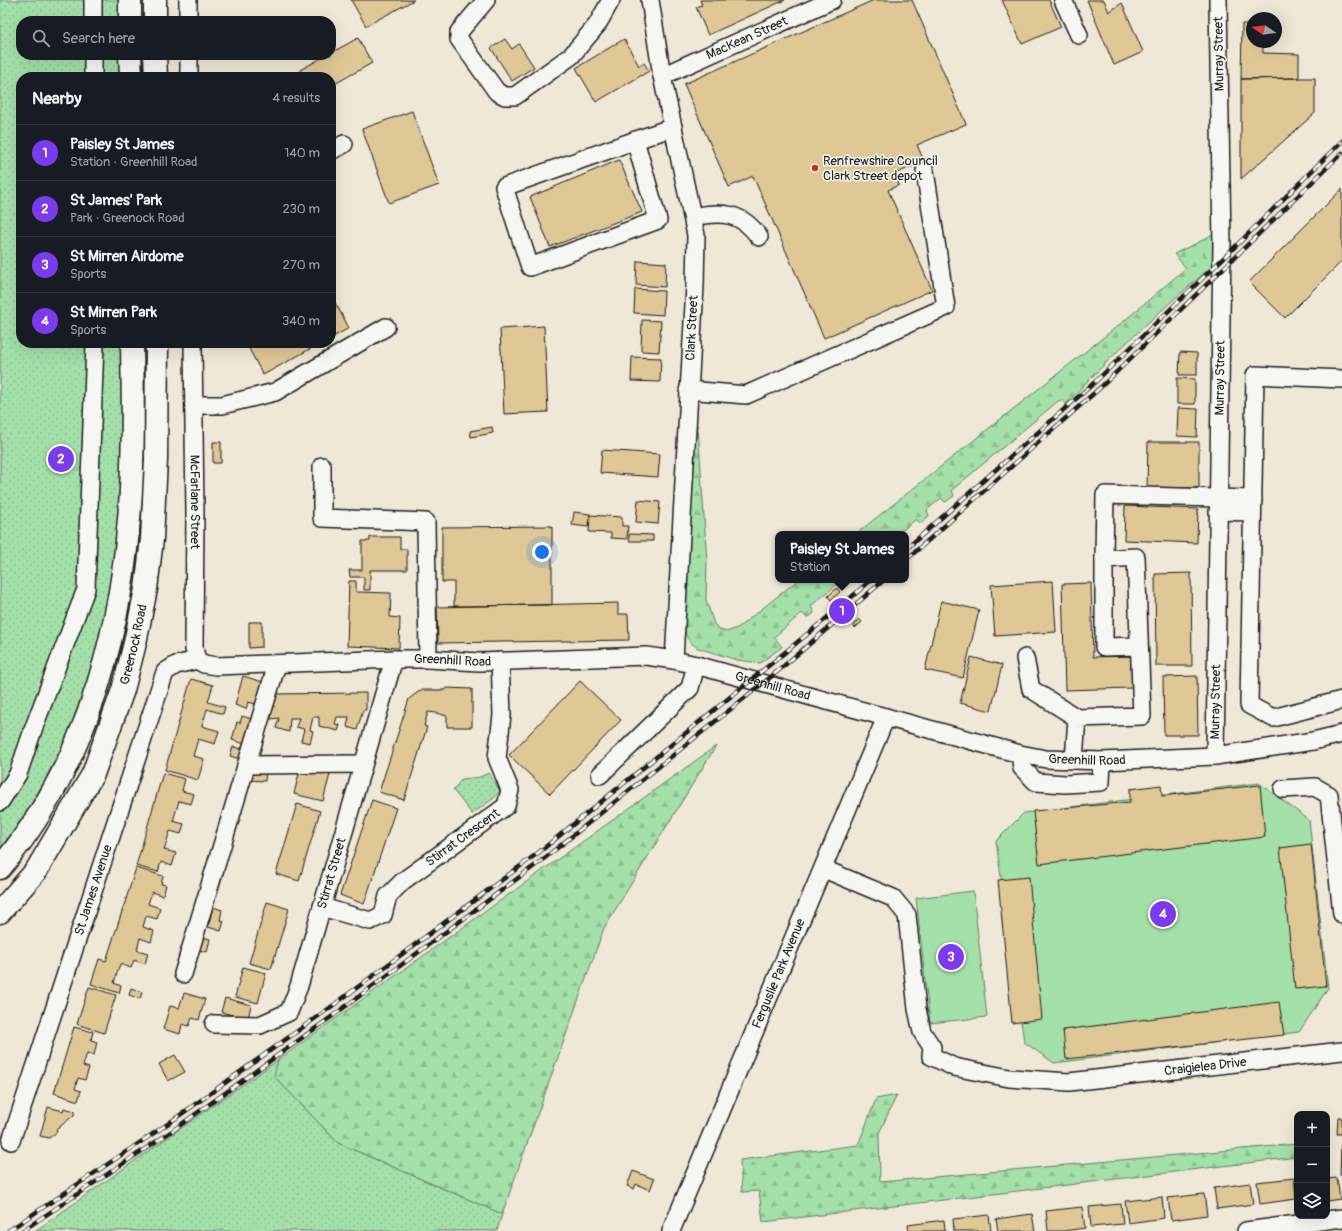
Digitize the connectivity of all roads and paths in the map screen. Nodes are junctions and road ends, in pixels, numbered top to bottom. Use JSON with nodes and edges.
{"nodes":[{"id":1,"x":93,"y":0,"type":"edge"},
{"id":2,"x":130,"y":0,"type":"edge"},
{"id":3,"x":156,"y":0,"type":"edge"},
{"id":4,"x":188,"y":0,"type":"edge"},
{"id":5,"x":486,"y":0,"type":"edge"},
{"id":6,"x":611,"y":0,"type":"edge"},
{"id":7,"x":650,"y":0,"type":"edge"},
{"id":8,"x":832,"y":0,"type":"edge"},
{"id":9,"x":1063,"y":0,"type":"edge"},
{"id":10,"x":1218,"y":0,"type":"edge"},
{"id":11,"x":93,"y":16,"type":"edge"},
{"id":12,"x":130,"y":16,"type":"edge"},
{"id":13,"x":155,"y":16,"type":"edge"},
{"id":14,"x":188,"y":16,"type":"edge"},
{"id":15,"x":1079,"y":35,"type":"dead end"},
{"id":16,"x":93,"y":60,"type":"edge"},
{"id":17,"x":130,"y":60,"type":"edge"},
{"id":18,"x":155,"y":60,"type":"edge"},
{"id":19,"x":188,"y":60,"type":"edge"},
{"id":20,"x":93,"y":72,"type":"edge"},
{"id":21,"x":130,"y":72,"type":"edge"},
{"id":22,"x":156,"y":72,"type":"edge"},
{"id":23,"x":189,"y":72,"type":"edge"},
{"id":24,"x":662,"y":76,"type":"junction"},
{"id":25,"x":673,"y":127,"type":"junction"},
{"id":26,"x":635,"y":140,"type":"junction"},
{"id":27,"x":925,"y":171,"type":"dead end"},
{"id":28,"x":693,"y":217,"type":"junction"},
{"id":29,"x":760,"y":238,"type":"dead end"},
{"id":30,"x":386,"y":327,"type":"dead end"},
{"id":31,"x":95,"y":348,"type":"edge"},
{"id":32,"x":132,"y":348,"type":"edge"},
{"id":33,"x":157,"y":348,"type":"edge"},
{"id":34,"x":193,"y":348,"type":"edge"},
{"id":35,"x":1342,"y":379,"type":"edge"},
{"id":36,"x":688,"y":390,"type":"junction"},
{"id":37,"x":194,"y":404,"type":"junction"},
{"id":38,"x":322,"y":466,"type":"dead end"},
{"id":39,"x":1218,"y":505,"type":"junction"},
{"id":40,"x":1253,"y":506,"type":"junction"},
{"id":41,"x":1104,"y":559,"type":"junction"},
{"id":42,"x":1139,"y":646,"type":"junction"},
{"id":43,"x":1025,"y":658,"type":"dead end"},
{"id":44,"x":394,"y":659,"type":"junction"},
{"id":45,"x":428,"y":659,"type":"junction"},
{"id":46,"x":197,"y":660,"type":"junction"},
{"id":47,"x":674,"y":660,"type":"junction"},
{"id":48,"x":500,"y":661,"type":"junction"},
{"id":49,"x":277,"y":664,"type":"junction"},
{"id":50,"x":696,"y":665,"type":"junction"},
{"id":51,"x":1342,"y":700,"type":"edge"},
{"id":52,"x":886,"y":717,"type":"junction"},
{"id":53,"x":1077,"y":718,"type":"junction"},
{"id":54,"x":1342,"y":734,"type":"edge"},
{"id":55,"x":1020,"y":754,"type":"junction"},
{"id":56,"x":1215,"y":756,"type":"junction"},
{"id":57,"x":1074,"y":760,"type":"junction"},
{"id":58,"x":1102,"y":761,"type":"junction"},
{"id":59,"x":363,"y":764,"type":"junction"},
{"id":60,"x":246,"y":765,"type":"junction"},
{"id":61,"x":600,"y":775,"type":"dead end"},
{"id":62,"x":1283,"y":789,"type":"dead end"},
{"id":63,"x":0,"y":802,"type":"edge"},
{"id":64,"x":0,"y":868,"type":"edge"},
{"id":65,"x":824,"y":869,"type":"junction"},
{"id":66,"x":322,"y":907,"type":"junction"},
{"id":67,"x":0,"y":912,"type":"edge"},
{"id":68,"x":1342,"y":914,"type":"edge"},
{"id":69,"x":183,"y":974,"type":"dead end"},
{"id":70,"x":214,"y":1024,"type":"dead end"},
{"id":71,"x":1342,"y":1051,"type":"edge"},
{"id":72,"x":11,"y":1141,"type":"dead end"},
{"id":73,"x":1342,"y":1218,"type":"edge"},
{"id":74,"x":671,"y":1231,"type":"edge"},
{"id":75,"x":1246,"y":1231,"type":"edge"}],
"edges":[{"from":1,"to":11,"type":"street"},
{"from":2,"to":12,"type":"main road"},
{"from":3,"to":13,"type":"main road"},
{"from":4,"to":14,"type":"street"},
{"from":5,"to":6,"type":"street"},
{"from":7,"to":24,"type":"street","name":"Clark Street"},
{"from":8,"to":24,"type":"street","name":"MacKean Street"},
{"from":9,"to":15,"type":"street"},
{"from":10,"to":39,"type":"street","name":"Murray Street"},
{"from":16,"to":20,"type":"street"},
{"from":17,"to":21,"type":"main road"},
{"from":18,"to":22,"type":"main road"},
{"from":19,"to":23,"type":"street"},
{"from":24,"to":25,"type":"street","name":"Clark Street"},
{"from":25,"to":26,"type":"street"},
{"from":25,"to":28,"type":"street","name":"Clark Street"},
{"from":26,"to":26,"type":"street"},
{"from":27,"to":36,"type":"street"},
{"from":28,"to":29,"type":"street"},
{"from":28,"to":36,"type":"street","name":"Clark Street"},
{"from":30,"to":37,"type":"street"},
{"from":31,"to":63,"type":"street"},
{"from":32,"to":64,"type":"main road","name":"Greenock Road"},
{"from":33,"to":67,"type":"main road","name":"Greenock Road"},
{"from":34,"to":37,"type":"street","name":"McFarlane Street"},
{"from":35,"to":40,"type":"street"},
{"from":36,"to":47,"type":"street","name":"Clark Street"},
{"from":37,"to":46,"type":"street","name":"McFarlane Street"},
{"from":38,"to":45,"type":"street"},
{"from":39,"to":40,"type":"street"},
{"from":39,"to":41,"type":"street"},
{"from":39,"to":56,"type":"street","name":"Murray Street"},
{"from":40,"to":51,"type":"street"},
{"from":41,"to":42,"type":"street"},
{"from":41,"to":42,"type":"street"},
{"from":42,"to":53,"type":"street"},
{"from":43,"to":53,"type":"street"},
{"from":44,"to":45,"type":"street","name":"Greenhill Road"},
{"from":44,"to":49,"type":"street","name":"Greenhill Road"},
{"from":44,"to":59,"type":"street","name":"Stirrat Street"},
{"from":45,"to":48,"type":"street","name":"Greenhill Road"},
{"from":46,"to":49,"type":"street","name":"Greenhill Road"},
{"from":46,"to":72,"type":"street","name":"St James Avenue"},
{"from":47,"to":48,"type":"street","name":"Greenhill Road"},
{"from":47,"to":50,"type":"street","name":"Greenhill Road"},
{"from":48,"to":66,"type":"street","name":"Stirrat Crescent"},
{"from":49,"to":60,"type":"street"},
{"from":50,"to":52,"type":"street","name":"Greenhill Road"},
{"from":50,"to":61,"type":"street"},
{"from":52,"to":55,"type":"street","name":"Greenhill Road"},
{"from":52,"to":65,"type":"street","name":"Ferguslie Park Avenue"},
{"from":53,"to":57,"type":"street"},
{"from":54,"to":56,"type":"street","name":"Greenhill Road"},
{"from":55,"to":57,"type":"street","name":"Greenhill Road"},
{"from":55,"to":58,"type":"street"},
{"from":56,"to":58,"type":"street","name":"Greenhill Road"},
{"from":57,"to":58,"type":"street","name":"Greenhill Road"},
{"from":59,"to":60,"type":"street"},
{"from":59,"to":66,"type":"street","name":"Stirrat Street"},
{"from":60,"to":69,"type":"street"},
{"from":62,"to":68,"type":"street"},
{"from":65,"to":71,"type":"street","name":"Craigielea Drive"},
{"from":65,"to":74,"type":"street","name":"Ferguslie Park Avenue"},
{"from":66,"to":70,"type":"street","name":"Stirrat Street"},
{"from":73,"to":75,"type":"street"}]}
